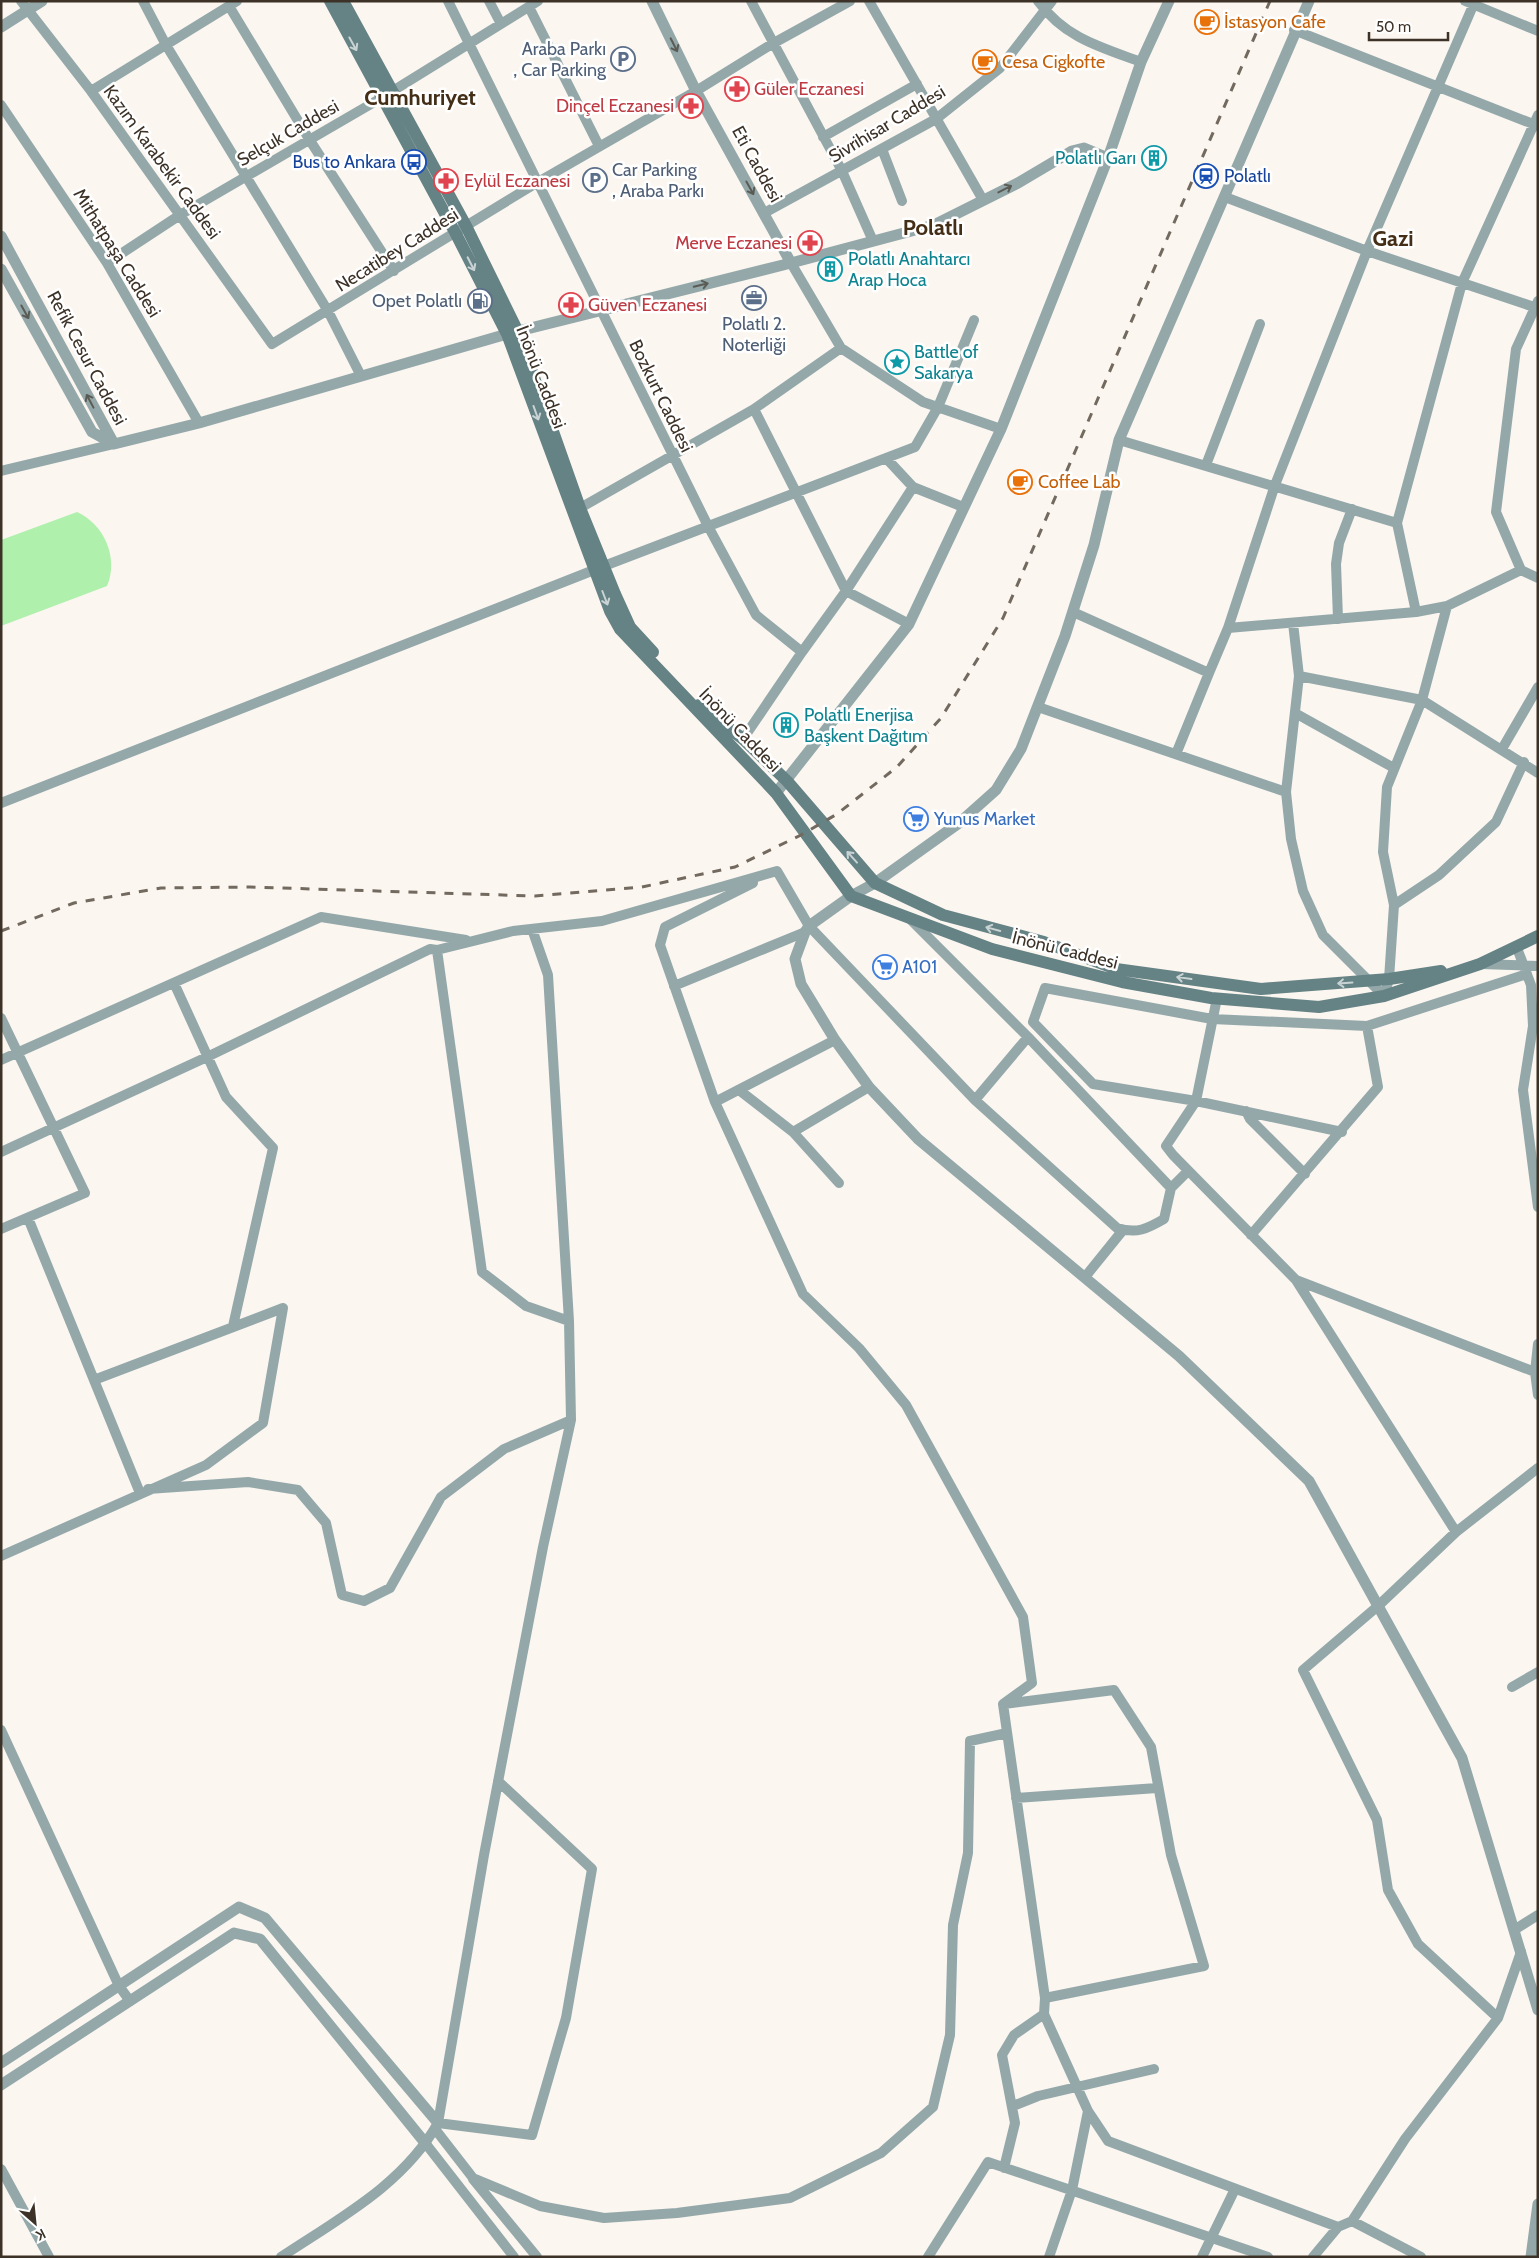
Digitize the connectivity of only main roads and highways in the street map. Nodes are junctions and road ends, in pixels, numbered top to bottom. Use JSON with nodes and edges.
{"nodes":[{"id":1,"x":330,"y":1,"type":"edge"},
{"id":2,"x":343,"y":1,"type":"edge"},
{"id":3,"x":388,"y":94,"type":"junction"},
{"id":4,"x":512,"y":333,"type":"junction"},
{"id":5,"x":599,"y":568,"type":"junction"},
{"id":6,"x":1538,"y":936,"type":"edge"},
{"id":7,"x":1480,"y":964,"type":"junction"}],
"edges":[{"from":1,"to":3,"type":"main road","name":"İnönü Caddesi","one_way":true},
{"from":2,"to":3,"type":"main road","name":"İnönü Caddesi"},
{"from":3,"to":4,"type":"main road","name":"İnönü Caddesi"},
{"from":4,"to":5,"type":"main road","name":"İnönü Caddesi","one_way":true},
{"from":4,"to":5,"type":"main road","name":"İnönü Caddesi"},
{"from":7,"to":5,"type":"main road","name":"İnönü Caddesi","one_way":true},
{"from":5,"to":7,"type":"main road","name":"İnönü Caddesi","one_way":true},
{"from":6,"to":7,"type":"main road","name":"İnönü Caddesi"}]}
